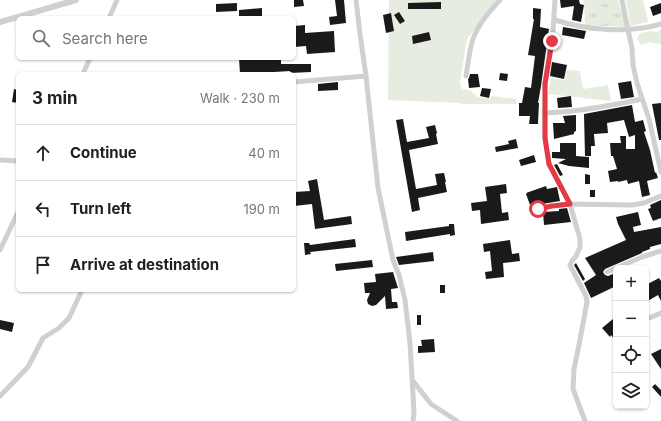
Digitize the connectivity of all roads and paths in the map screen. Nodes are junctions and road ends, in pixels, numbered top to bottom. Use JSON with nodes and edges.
{"nodes":[{"id":1,"x":76,"y":0,"type":"edge"},
{"id":2,"x":117,"y":0,"type":"edge"},
{"id":3,"x":356,"y":0,"type":"edge"},
{"id":4,"x":500,"y":0,"type":"edge"},
{"id":5,"x":555,"y":0,"type":"edge"},
{"id":6,"x":622,"y":0,"type":"edge"},
{"id":7,"x":21,"y":16,"type":"edge"},
{"id":8,"x":110,"y":16,"type":"edge"},
{"id":9,"x":16,"y":17,"type":"edge"},
{"id":10,"x":555,"y":20,"type":"junction"},
{"id":11,"x":0,"y":22,"type":"edge"},
{"id":12,"x":661,"y":24,"type":"edge"},
{"id":13,"x":628,"y":30,"type":"junction"},
{"id":14,"x":89,"y":60,"type":"edge"},
{"id":15,"x":84,"y":72,"type":"edge"},
{"id":16,"x":366,"y":76,"type":"junction"},
{"id":17,"x":466,"y":76,"type":"dead end"},
{"id":18,"x":296,"y":82,"type":"edge"},
{"id":19,"x":642,"y":99,"type":"junction"},
{"id":20,"x":544,"y":113,"type":"junction"},
{"id":21,"x":0,"y":160,"type":"edge"},
{"id":22,"x":16,"y":161,"type":"edge"},
{"id":23,"x":661,"y":172,"type":"edge"},
{"id":24,"x":661,"y":196,"type":"edge"},
{"id":25,"x":570,"y":204,"type":"junction"},
{"id":26,"x":538,"y":209,"type":"dead end"},
{"id":27,"x":16,"y":216,"type":"edge"},
{"id":28,"x":0,"y":250,"type":"edge"},
{"id":29,"x":661,"y":251,"type":"edge"},
{"id":30,"x":623,"y":265,"type":"edge"},
{"id":31,"x":613,"y":269,"type":"edge"},
{"id":32,"x":607,"y":272,"type":"dead end"},
{"id":33,"x":81,"y":292,"type":"edge"},
{"id":34,"x":661,"y":313,"type":"edge"},
{"id":35,"x":649,"y":318,"type":"edge"},
{"id":36,"x":412,"y":380,"type":"junction"},
{"id":37,"x":0,"y":396,"type":"edge"},
{"id":38,"x":413,"y":421,"type":"edge"},
{"id":39,"x":457,"y":421,"type":"edge"},
{"id":40,"x":585,"y":421,"type":"edge"}],
"edges":[{"from":1,"to":7,"type":"street"},
{"from":2,"to":8,"type":"street"},
{"from":3,"to":16,"type":"street"},
{"from":4,"to":17,"type":"street"},
{"from":5,"to":10,"type":"street"},
{"from":6,"to":13,"type":"street"},
{"from":9,"to":11,"type":"street"},
{"from":10,"to":13,"type":"street"},
{"from":10,"to":20,"type":"street"},
{"from":12,"to":13,"type":"street"},
{"from":13,"to":19,"type":"street"},
{"from":14,"to":15,"type":"street"},
{"from":16,"to":18,"type":"street"},
{"from":16,"to":36,"type":"street"},
{"from":19,"to":20,"type":"street"},
{"from":19,"to":23,"type":"street"},
{"from":20,"to":25,"type":"street"},
{"from":21,"to":22,"type":"street"},
{"from":24,"to":25,"type":"street"},
{"from":25,"to":26,"type":"street"},
{"from":25,"to":40,"type":"street"},
{"from":27,"to":28,"type":"street"},
{"from":29,"to":30,"type":"street"},
{"from":31,"to":32,"type":"street"},
{"from":33,"to":37,"type":"street"},
{"from":34,"to":35,"type":"street"},
{"from":36,"to":38,"type":"street"},
{"from":36,"to":39,"type":"street"}]}
